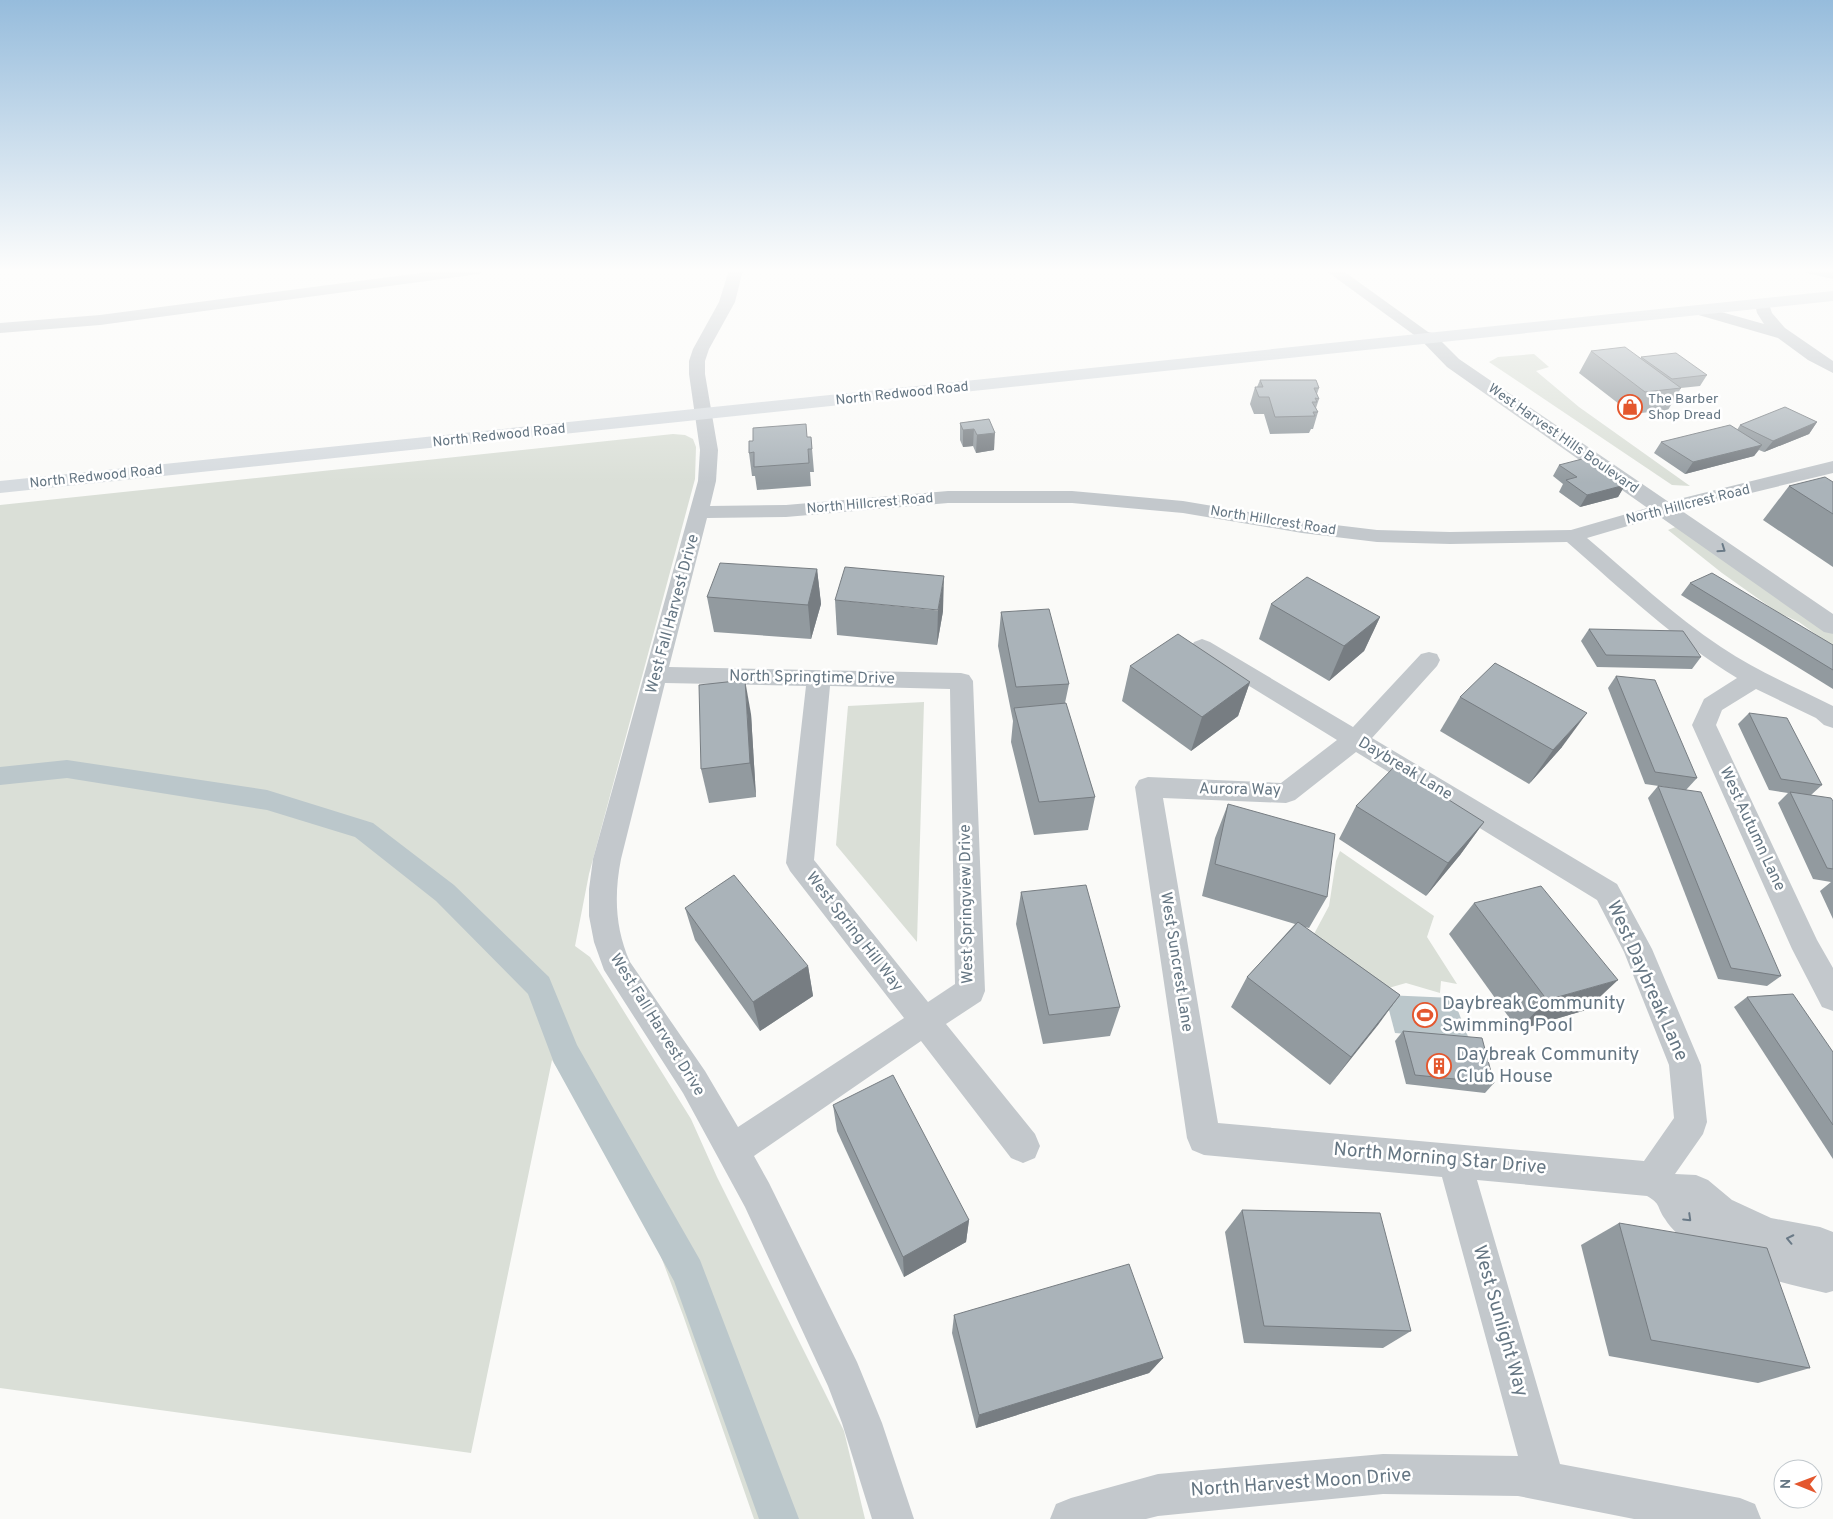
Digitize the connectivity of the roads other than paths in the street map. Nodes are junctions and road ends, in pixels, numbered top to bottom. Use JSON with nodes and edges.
{"nodes":[{"id":1,"x":705,"y":341,"type":"edge"},
{"id":2,"x":1390,"y":341,"type":"edge"},
{"id":3,"x":1431,"y":341,"type":"edge"},
{"id":4,"x":1792,"y":341,"type":"edge"},
{"id":5,"x":1833,"y":368,"type":"edge"},
{"id":6,"x":703,"y":414,"type":"junction"},
{"id":7,"x":1833,"y":467,"type":"edge"},
{"id":8,"x":0,"y":487,"type":"edge"},
{"id":9,"x":1673,"y":506,"type":"junction"},
{"id":10,"x":705,"y":512,"type":"dead end"},
{"id":11,"x":1572,"y":536,"type":"junction"},
{"id":12,"x":1833,"y":607,"type":"edge"},
{"id":13,"x":1833,"y":626,"type":"edge"},
{"id":14,"x":1202,"y":647,"type":"edge"},
{"id":15,"x":1429,"y":660,"type":"dead end"},
{"id":16,"x":664,"y":675,"type":"dead end"},
{"id":17,"x":819,"y":678,"type":"junction"},
{"id":18,"x":1754,"y":679,"type":"junction"},
{"id":19,"x":961,"y":681,"type":"joint"},
{"id":20,"x":1833,"y":719,"type":"edge"},
{"id":21,"x":1355,"y":740,"type":"junction"},
{"id":22,"x":1148,"y":787,"type":"joint"},
{"id":23,"x":1607,"y":892,"type":"joint"},
{"id":24,"x":1833,"y":997,"type":"edge"},
{"id":25,"x":925,"y":1021,"type":"junction"},
{"id":26,"x":1204,"y":1138,"type":"joint"},
{"id":27,"x":1023,"y":1146,"type":"dead end"},
{"id":28,"x":733,"y":1150,"type":"junction"},
{"id":29,"x":1455,"y":1161,"type":"junction"},
{"id":30,"x":1662,"y":1185,"type":"junction"},
{"id":31,"x":1833,"y":1257,"type":"edge"},
{"id":32,"x":1833,"y":1273,"type":"edge"},
{"id":33,"x":1545,"y":1481,"type":"junction"},
{"id":34,"x":893,"y":1519,"type":"edge"},
{"id":35,"x":1071,"y":1519,"type":"edge"},
{"id":36,"x":1740,"y":1519,"type":"edge"}],
"edges":[{"from":1,"to":6,"type":"street","name":"West Fall Harvest Drive"},
{"from":2,"to":6,"type":"main road","name":"North Redwood Road"},
{"from":3,"to":9,"type":"street","name":"West Harvest Hills Boulevard"},
{"from":4,"to":5,"type":"street"},
{"from":6,"to":8,"type":"main road","name":"North Redwood Road"},
{"from":6,"to":28,"type":"street","name":"West Fall Harvest Drive"},
{"from":7,"to":9,"type":"street","name":"North Hillcrest Road"},
{"from":9,"to":11,"type":"street","name":"North Hillcrest Road"},
{"from":9,"to":12,"type":"street","name":"West Harvest Hills Boulevard"},
{"from":9,"to":13,"type":"street","name":"West Harvest Hills Boulevard","one_way":true},
{"from":10,"to":11,"type":"street","name":"North Hillcrest Road"},
{"from":11,"to":18,"type":"street"},
{"from":14,"to":21,"type":"street","name":"Daybreak Lane"},
{"from":15,"to":21,"type":"street","name":"Aurora Way"},
{"from":16,"to":17,"type":"street","name":"North Springtime Drive"},
{"from":17,"to":19,"type":"street","name":"North Springtime Drive"},
{"from":17,"to":25,"type":"street","name":"West Spring Hill Way"},
{"from":18,"to":20,"type":"street"},
{"from":18,"to":24,"type":"street","name":"West Autumn Lane"},
{"from":19,"to":25,"type":"street","name":"West Springview Drive"},
{"from":21,"to":22,"type":"street","name":"Aurora Way"},
{"from":21,"to":23,"type":"street","name":"Daybreak Lane"},
{"from":22,"to":26,"type":"street","name":"West Suncrest Lane"},
{"from":23,"to":30,"type":"street","name":"West Daybreak Lane"},
{"from":25,"to":27,"type":"street","name":"West Spring Hill Way"},
{"from":25,"to":28,"type":"street","name":"West Springview Drive"},
{"from":26,"to":29,"type":"street","name":"North Morning Star Drive"},
{"from":28,"to":34,"type":"street","name":"West Fall Harvest Drive"},
{"from":29,"to":30,"type":"street","name":"North Morning Star Drive"},
{"from":29,"to":33,"type":"street","name":"West Sunlight Way"},
{"from":31,"to":30,"type":"street","name":"North Morning Star Drive","one_way":true},
{"from":30,"to":32,"type":"street","one_way":true},
{"from":33,"to":35,"type":"street","name":"North Harvest Moon Drive"},
{"from":33,"to":36,"type":"street","name":"North Harvest Moon Drive"}]}
